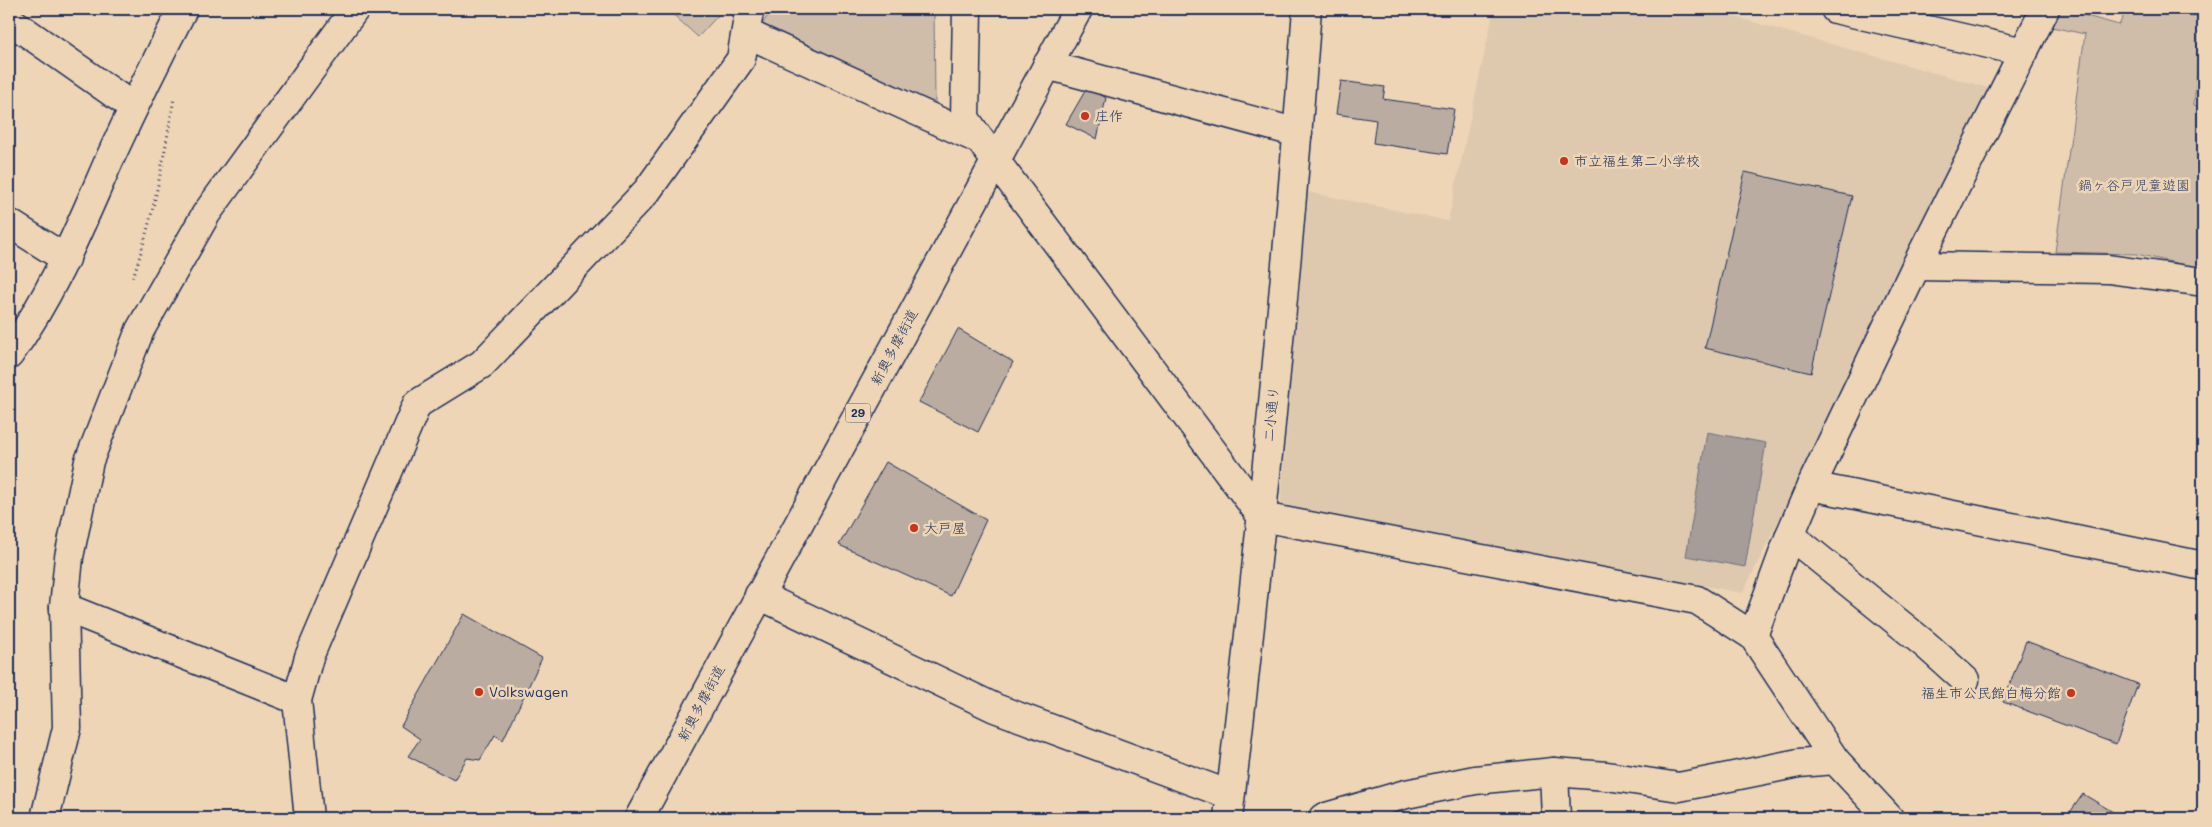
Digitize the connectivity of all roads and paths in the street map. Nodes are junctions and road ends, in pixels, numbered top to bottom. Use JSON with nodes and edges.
{"nodes":[{"id":1,"x":183,"y":9,"type":"edge"},
{"id":2,"x":355,"y":9,"type":"edge"},
{"id":3,"x":967,"y":9,"type":"edge"},
{"id":4,"x":1078,"y":9,"type":"edge"},
{"id":5,"x":1308,"y":9,"type":"edge"},
{"id":6,"x":1835,"y":9,"type":"edge"},
{"id":7,"x":2045,"y":9,"type":"edge"},
{"id":8,"x":9,"y":20,"type":"edge"},
{"id":9,"x":748,"y":21,"type":"edge"},
{"id":10,"x":2024,"y":52,"type":"junction"},
{"id":11,"x":1047,"y":65,"type":"junction"},
{"id":12,"x":133,"y":107,"type":"junction"},
{"id":13,"x":1298,"y":133,"type":"junction"},
{"id":14,"x":987,"y":150,"type":"junction"},
{"id":15,"x":9,"y":223,"type":"edge"},
{"id":16,"x":66,"y":259,"type":"junction"},
{"id":17,"x":1916,"y":266,"type":"junction"},
{"id":18,"x":2203,"y":282,"type":"edge"},
{"id":19,"x":9,"y":355,"type":"edge"},
{"id":20,"x":1811,"y":486,"type":"junction"},
{"id":21,"x":1262,"y":517,"type":"junction"},
{"id":22,"x":1790,"y":535,"type":"junction"},
{"id":23,"x":2203,"y":566,"type":"edge"},
{"id":24,"x":759,"y":596,"type":"junction"},
{"id":25,"x":64,"y":607,"type":"junction"},
{"id":26,"x":1753,"y":636,"type":"junction"},
{"id":27,"x":1965,"y":680,"type":"dead end"},
{"id":28,"x":297,"y":700,"type":"junction"},
{"id":29,"x":1835,"y":760,"type":"junction"},
{"id":30,"x":1554,"y":772,"type":"junction"},
{"id":31,"x":1229,"y":806,"type":"edge"},
{"id":32,"x":45,"y":818,"type":"edge"},
{"id":33,"x":309,"y":818,"type":"edge"},
{"id":34,"x":639,"y":818,"type":"edge"},
{"id":35,"x":1323,"y":818,"type":"edge"},
{"id":36,"x":1556,"y":818,"type":"edge"},
{"id":37,"x":1889,"y":818,"type":"edge"}],
"edges":[{"from":1,"to":12,"type":"street"},
{"from":2,"to":25,"type":"street"},
{"from":3,"to":14,"type":"street"},
{"from":4,"to":11,"type":"street","name":"新奥多摩街道","number":"29"},
{"from":5,"to":13,"type":"street","name":"二小通り"},
{"from":6,"to":10,"type":"street"},
{"from":7,"to":10,"type":"street"},
{"from":8,"to":12,"type":"street"},
{"from":9,"to":14,"type":"street"},
{"from":9,"to":28,"type":"street"},
{"from":10,"to":17,"type":"street"},
{"from":11,"to":13,"type":"street"},
{"from":11,"to":14,"type":"street","name":"新奥多摩街道","number":"29"},
{"from":12,"to":16,"type":"street"},
{"from":13,"to":21,"type":"street","name":"二小通り"},
{"from":14,"to":21,"type":"street"},
{"from":14,"to":24,"type":"street","name":"新奥多摩街道","number":"29"},
{"from":15,"to":16,"type":"street"},
{"from":16,"to":19,"type":"street"},
{"from":17,"to":18,"type":"street"},
{"from":17,"to":20,"type":"street"},
{"from":20,"to":22,"type":"street"},
{"from":20,"to":23,"type":"street"},
{"from":21,"to":26,"type":"street"},
{"from":21,"to":31,"type":"street","name":"二小通り"},
{"from":22,"to":26,"type":"street"},
{"from":22,"to":27,"type":"street"},
{"from":24,"to":31,"type":"street"},
{"from":24,"to":34,"type":"street","name":"新奥多摩街道","number":"29"},
{"from":25,"to":28,"type":"street"},
{"from":25,"to":32,"type":"street"},
{"from":26,"to":29,"type":"street"},
{"from":28,"to":33,"type":"street"},
{"from":29,"to":30,"type":"street"},
{"from":29,"to":37,"type":"street"},
{"from":30,"to":35,"type":"street"},
{"from":30,"to":36,"type":"street"}]}
